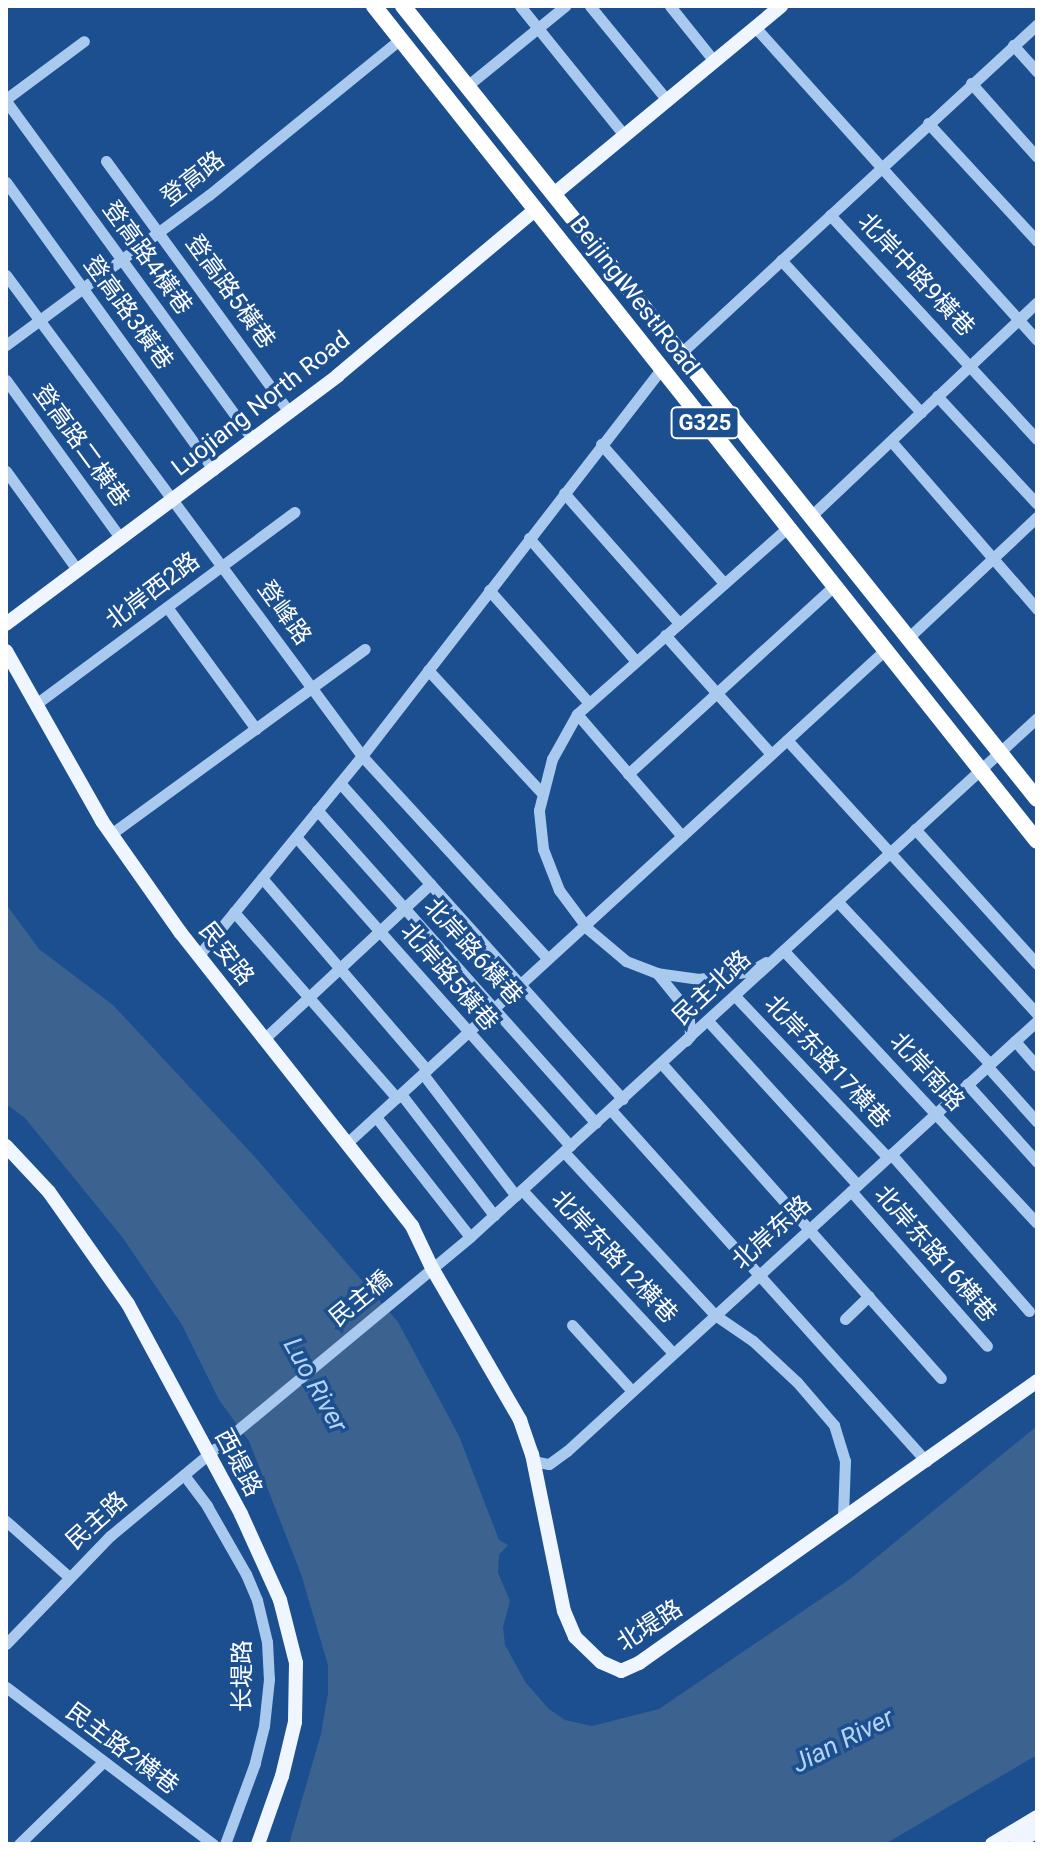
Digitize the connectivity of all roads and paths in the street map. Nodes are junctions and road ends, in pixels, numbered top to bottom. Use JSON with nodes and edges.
{"nodes":[{"id":1,"x":374,"y":6,"type":"edge"},
{"id":2,"x":520,"y":6,"type":"edge"},
{"id":3,"x":565,"y":6,"type":"edge"},
{"id":4,"x":590,"y":6,"type":"edge"},
{"id":5,"x":670,"y":6,"type":"edge"},
{"id":6,"x":763,"y":6,"type":"edge"},
{"id":7,"x":781,"y":6,"type":"edge"},
{"id":8,"x":409,"y":8,"type":"edge"},
{"id":9,"x":758,"y":24,"type":"junction"},
{"id":10,"x":1037,"y":25,"type":"edge"},
{"id":11,"x":538,"y":28,"type":"junction"},
{"id":12,"x":400,"y":39,"type":"junction"},
{"id":13,"x":84,"y":41,"type":"dead end"},
{"id":14,"x":1013,"y":45,"type":"junction"},
{"id":15,"x":714,"y":61,"type":"junction"},
{"id":16,"x":1037,"y":72,"type":"edge"},
{"id":17,"x":971,"y":83,"type":"junction"},
{"id":18,"x":467,"y":86,"type":"junction"},
{"id":19,"x":6,"y":100,"type":"edge"},
{"id":20,"x":667,"y":100,"type":"junction"},
{"id":21,"x":928,"y":123,"type":"junction"},
{"id":22,"x":624,"y":135,"type":"junction"},
{"id":23,"x":1037,"y":157,"type":"edge"},
{"id":24,"x":106,"y":161,"type":"dead end"},
{"id":25,"x":881,"y":167,"type":"junction"},
{"id":26,"x":6,"y":182,"type":"edge"},
{"id":27,"x":554,"y":194,"type":"junction"},
{"id":28,"x":535,"y":210,"type":"junction"},
{"id":29,"x":830,"y":215,"type":"junction"},
{"id":30,"x":159,"y":232,"type":"junction"},
{"id":31,"x":1037,"y":241,"type":"edge"},
{"id":32,"x":122,"y":260,"type":"junction"},
{"id":33,"x":781,"y":260,"type":"junction"},
{"id":34,"x":6,"y":275,"type":"edge"},
{"id":35,"x":83,"y":289,"type":"junction"},
{"id":36,"x":1037,"y":302,"type":"edge"},
{"id":37,"x":40,"y":320,"type":"junction"},
{"id":38,"x":1018,"y":320,"type":"junction"},
{"id":39,"x":1037,"y":340,"type":"edge"},
{"id":40,"x":6,"y":345,"type":"edge"},
{"id":41,"x":681,"y":353,"type":"junction"},
{"id":42,"x":969,"y":366,"type":"junction"},
{"id":43,"x":662,"y":368,"type":"junction"},
{"id":44,"x":6,"y":380,"type":"edge"},
{"id":45,"x":937,"y":396,"type":"junction"},
{"id":46,"x":289,"y":412,"type":"junction"},
{"id":47,"x":921,"y":412,"type":"junction"},
{"id":48,"x":1037,"y":439,"type":"edge"},
{"id":49,"x":253,"y":440,"type":"junction"},
{"id":50,"x":891,"y":441,"type":"junction"},
{"id":51,"x":601,"y":444,"type":"junction"},
{"id":52,"x":214,"y":470,"type":"junction"},
{"id":53,"x":6,"y":471,"type":"edge"},
{"id":54,"x":564,"y":493,"type":"junction"},
{"id":55,"x":172,"y":501,"type":"junction"},
{"id":56,"x":1037,"y":504,"type":"edge"},
{"id":57,"x":295,"y":512,"type":"dead end"},
{"id":58,"x":811,"y":516,"type":"junction"},
{"id":59,"x":1037,"y":517,"type":"edge"},
{"id":60,"x":788,"y":527,"type":"junction"},
{"id":61,"x":529,"y":538,"type":"junction"},
{"id":62,"x":121,"y":539,"type":"junction"},
{"id":63,"x":993,"y":559,"type":"junction"},
{"id":64,"x":222,"y":566,"type":"junction"},
{"id":65,"x":78,"y":571,"type":"junction"},
{"id":66,"x":724,"y":583,"type":"junction"},
{"id":67,"x":834,"y":586,"type":"junction"},
{"id":68,"x":489,"y":590,"type":"junction"},
{"id":69,"x":167,"y":607,"type":"junction"},
{"id":70,"x":1037,"y":609,"type":"edge"},
{"id":71,"x":679,"y":623,"type":"junction"},
{"id":72,"x":6,"y":624,"type":"edge"},
{"id":73,"x":665,"y":635,"type":"junction"},
{"id":74,"x":908,"y":638,"type":"junction"},
{"id":75,"x":365,"y":649,"type":"dead end"},
{"id":76,"x":885,"y":650,"type":"junction"},
{"id":77,"x":6,"y":651,"type":"edge"},
{"id":78,"x":636,"y":661,"type":"junction"},
{"id":79,"x":428,"y":670,"type":"junction"},
{"id":80,"x":312,"y":688,"type":"junction"},
{"id":81,"x":717,"y":693,"type":"junction"},
{"id":82,"x":589,"y":703,"type":"junction"},
{"id":83,"x":36,"y":704,"type":"junction"},
{"id":84,"x":577,"y":714,"type":"junction"},
{"id":85,"x":1037,"y":718,"type":"edge"},
{"id":86,"x":256,"y":729,"type":"junction"},
{"id":87,"x":787,"y":740,"type":"junction"},
{"id":88,"x":999,"y":752,"type":"junction"},
{"id":89,"x":771,"y":754,"type":"junction"},
{"id":90,"x":362,"y":756,"type":"junction"},
{"id":91,"x":981,"y":770,"type":"junction"},
{"id":92,"x":628,"y":774,"type":"junction"},
{"id":93,"x":340,"y":783,"type":"junction"},
{"id":94,"x":542,"y":793,"type":"junction"},
{"id":95,"x":1037,"y":799,"type":"edge"},
{"id":96,"x":317,"y":810,"type":"junction"},
{"id":97,"x":915,"y":829,"type":"junction"},
{"id":98,"x":111,"y":834,"type":"junction"},
{"id":99,"x":682,"y":836,"type":"junction"},
{"id":100,"x":296,"y":837,"type":"junction"},
{"id":101,"x":1037,"y":841,"type":"edge"},
{"id":102,"x":889,"y":852,"type":"junction"},
{"id":103,"x":262,"y":878,"type":"junction"},
{"id":104,"x":430,"y":884,"type":"junction"},
{"id":105,"x":837,"y":901,"type":"junction"},
{"id":106,"x":404,"y":908,"type":"junction"},
{"id":107,"x":234,"y":912,"type":"junction"},
{"id":108,"x":585,"y":925,"type":"junction"},
{"id":109,"x":379,"y":931,"type":"junction"},
{"id":110,"x":784,"y":951,"type":"junction"},
{"id":111,"x":199,"y":955,"type":"junction"},
{"id":112,"x":548,"y":959,"type":"junction"},
{"id":113,"x":1037,"y":964,"type":"edge"},
{"id":114,"x":339,"y":968,"type":"junction"},
{"id":115,"x":657,"y":973,"type":"junction"},
{"id":116,"x":520,"y":984,"type":"junction"},
{"id":117,"x":735,"y":996,"type":"junction"},
{"id":118,"x":309,"y":997,"type":"junction"},
{"id":119,"x":494,"y":1009,"type":"junction"},
{"id":120,"x":1037,"y":1014,"type":"edge"},
{"id":121,"x":708,"y":1021,"type":"junction"},
{"id":122,"x":1037,"y":1021,"type":"edge"},
{"id":123,"x":468,"y":1032,"type":"junction"},
{"id":124,"x":265,"y":1038,"type":"junction"},
{"id":125,"x":1015,"y":1041,"type":"junction"},
{"id":126,"x":677,"y":1050,"type":"junction"},
{"id":127,"x":662,"y":1064,"type":"junction"},
{"id":128,"x":988,"y":1065,"type":"junction"},
{"id":129,"x":1037,"y":1066,"type":"edge"},
{"id":130,"x":425,"y":1072,"type":"junction"},
{"id":131,"x":967,"y":1084,"type":"junction"},
{"id":132,"x":399,"y":1096,"type":"junction"},
{"id":133,"x":623,"y":1099,"type":"junction"},
{"id":134,"x":611,"y":1110,"type":"junction"},
{"id":135,"x":935,"y":1114,"type":"junction"},
{"id":136,"x":376,"y":1117,"type":"junction"},
{"id":137,"x":1037,"y":1122,"type":"edge"},
{"id":138,"x":596,"y":1123,"type":"junction"},
{"id":139,"x":347,"y":1143,"type":"junction"},
{"id":140,"x":6,"y":1146,"type":"edge"},
{"id":141,"x":567,"y":1149,"type":"junction"},
{"id":142,"x":889,"y":1156,"type":"junction"},
{"id":143,"x":1037,"y":1162,"type":"edge"},
{"id":144,"x":854,"y":1188,"type":"junction"},
{"id":145,"x":519,"y":1193,"type":"junction"},
{"id":146,"x":494,"y":1215,"type":"junction"},
{"id":147,"x":1037,"y":1223,"type":"edge"},
{"id":148,"x":809,"y":1229,"type":"junction"},
{"id":149,"x":470,"y":1237,"type":"junction"},
{"id":150,"x":432,"y":1268,"type":"junction"},
{"id":151,"x":760,"y":1274,"type":"junction"},
{"id":152,"x":413,"y":1285,"type":"joint"},
{"id":153,"x":869,"y":1296,"type":"junction"},
{"id":154,"x":1029,"y":1311,"type":"dead end"},
{"id":155,"x":715,"y":1315,"type":"junction"},
{"id":156,"x":845,"y":1319,"type":"dead end"},
{"id":157,"x":572,"y":1325,"type":"dead end"},
{"id":158,"x":987,"y":1346,"type":"dead end"},
{"id":159,"x":673,"y":1353,"type":"junction"},
{"id":160,"x":941,"y":1378,"type":"dead end"},
{"id":161,"x":1037,"y":1381,"type":"edge"},
{"id":162,"x":632,"y":1391,"type":"junction"},
{"id":163,"x":225,"y":1438,"type":"joint"},
{"id":164,"x":208,"y":1453,"type":"junction"},
{"id":165,"x":533,"y":1461,"type":"junction"},
{"id":166,"x":926,"y":1461,"type":"junction"},
{"id":167,"x":549,"y":1464,"type":"junction"},
{"id":168,"x":184,"y":1475,"type":"junction"},
{"id":169,"x":536,"y":1483,"type":"junction"},
{"id":170,"x":843,"y":1516,"type":"junction"},
{"id":171,"x":6,"y":1521,"type":"edge"},
{"id":172,"x":68,"y":1576,"type":"junction"},
{"id":173,"x":6,"y":1644,"type":"edge"},
{"id":174,"x":6,"y":1687,"type":"edge"},
{"id":175,"x":102,"y":1763,"type":"junction"},
{"id":176,"x":1037,"y":1817,"type":"edge"},
{"id":177,"x":1037,"y":1831,"type":"edge"},
{"id":178,"x":19,"y":1844,"type":"edge"},
{"id":179,"x":213,"y":1844,"type":"edge"},
{"id":180,"x":225,"y":1844,"type":"edge"},
{"id":181,"x":258,"y":1844,"type":"edge"},
{"id":182,"x":992,"y":1844,"type":"edge"},
{"id":183,"x":1016,"y":1844,"type":"edge"}],
"edges":[{"from":1,"to":12,"type":"highway","name":"Beijing West Road","number":"G325"},
{"from":2,"to":11,"type":"street"},
{"from":3,"to":11,"type":"street"},
{"from":4,"to":20,"type":"street"},
{"from":5,"to":15,"type":"street"},
{"from":6,"to":9,"type":"street"},
{"from":7,"to":9,"type":"main road"},
{"from":8,"to":18,"type":"highway","name":"Beijing West Road","number":"G325"},
{"from":9,"to":15,"type":"main road"},
{"from":9,"to":25,"type":"street"},
{"from":10,"to":14,"type":"street"},
{"from":11,"to":18,"type":"street"},
{"from":11,"to":22,"type":"street"},
{"from":12,"to":28,"type":"highway","name":"Beijing West Road","number":"G325"},
{"from":12,"to":30,"type":"street","name":"登高路"},
{"from":13,"to":19,"type":"street"},
{"from":14,"to":16,"type":"street"},
{"from":14,"to":17,"type":"street"},
{"from":15,"to":20,"type":"main road"},
{"from":17,"to":21,"type":"street"},
{"from":17,"to":23,"type":"street"},
{"from":18,"to":27,"type":"highway","name":"Beijing West Road","number":"G325"},
{"from":19,"to":32,"type":"street","name":"登高路4橫巷"},
{"from":20,"to":22,"type":"main road"},
{"from":21,"to":25,"type":"street"},
{"from":21,"to":31,"type":"street"},
{"from":22,"to":27,"type":"main road"},
{"from":24,"to":30,"type":"street","name":"登高路5橫巷"},
{"from":25,"to":29,"type":"street"},
{"from":25,"to":38,"type":"street"},
{"from":26,"to":35,"type":"street","name":"登高路3橫巷"},
{"from":27,"to":41,"type":"highway","name":"Beijing West Road","number":"G325"},
{"from":28,"to":43,"type":"highway","name":"Beijing West Road","number":"G325"},
{"from":28,"to":46,"type":"main road","name":"Luojiang North Road"},
{"from":29,"to":33,"type":"street"},
{"from":29,"to":42,"type":"street","name":"北岸中路9橫巷"},
{"from":30,"to":32,"type":"street","name":"登高路"},
{"from":30,"to":46,"type":"street","name":"登高路5橫巷"},
{"from":32,"to":35,"type":"street","name":"登高路"},
{"from":32,"to":49,"type":"street","name":"登高路4橫巷"},
{"from":33,"to":41,"type":"street"},
{"from":33,"to":47,"type":"street"},
{"from":34,"to":37,"type":"street","name":"登峰路"},
{"from":35,"to":37,"type":"street","name":"登高路"},
{"from":35,"to":52,"type":"street","name":"登高路3橫巷"},
{"from":36,"to":38,"type":"street"},
{"from":37,"to":40,"type":"street","name":"登高路"},
{"from":37,"to":55,"type":"street","name":"登峰路"},
{"from":38,"to":39,"type":"street"},
{"from":38,"to":42,"type":"street"},
{"from":41,"to":58,"type":"highway","name":"Beijing West Road","number":"G325"},
{"from":42,"to":45,"type":"street"},
{"from":42,"to":48,"type":"street","name":"北岸中路9橫巷"},
{"from":43,"to":51,"type":"street"},
{"from":43,"to":60,"type":"highway","name":"Beijing West Road","number":"G325"},
{"from":44,"to":62,"type":"street","name":"登高路二横巷"},
{"from":45,"to":47,"type":"street"},
{"from":45,"to":56,"type":"street"},
{"from":46,"to":49,"type":"main road","name":"Luojiang North Road"},
{"from":47,"to":50,"type":"street"},
{"from":49,"to":52,"type":"main road","name":"Luojiang North Road"},
{"from":50,"to":58,"type":"street"},
{"from":50,"to":63,"type":"street"},
{"from":51,"to":54,"type":"street"},
{"from":51,"to":66,"type":"street"},
{"from":52,"to":55,"type":"main road","name":"Luojiang North Road"},
{"from":53,"to":65,"type":"street"},
{"from":54,"to":61,"type":"street"},
{"from":54,"to":71,"type":"street"},
{"from":55,"to":62,"type":"main road","name":"Luojiang North Road"},
{"from":55,"to":64,"type":"street","name":"登峰路"},
{"from":57,"to":64,"type":"street","name":"北岸西2路"},
{"from":58,"to":74,"type":"highway","name":"Beijing West Road","number":"G325"},
{"from":59,"to":63,"type":"street"},
{"from":60,"to":66,"type":"street"},
{"from":60,"to":67,"type":"highway","name":"Beijing West Road","number":"G325"},
{"from":61,"to":68,"type":"street"},
{"from":61,"to":78,"type":"street"},
{"from":62,"to":65,"type":"main road","name":"Luojiang North Road"},
{"from":63,"to":70,"type":"street"},
{"from":63,"to":74,"type":"street"},
{"from":64,"to":69,"type":"street","name":"北岸西2路"},
{"from":64,"to":80,"type":"street","name":"登峰路"},
{"from":65,"to":72,"type":"main road","name":"Luojiang North Road"},
{"from":66,"to":71,"type":"street"},
{"from":67,"to":76,"type":"highway","name":"Beijing West Road","number":"G325"},
{"from":67,"to":81,"type":"street"},
{"from":68,"to":79,"type":"street"},
{"from":68,"to":82,"type":"street"},
{"from":69,"to":83,"type":"street","name":"北岸西2路"},
{"from":69,"to":86,"type":"street"},
{"from":71,"to":73,"type":"street"},
{"from":73,"to":78,"type":"street"},
{"from":73,"to":81,"type":"street"},
{"from":74,"to":88,"type":"highway","name":"Beijing West Road","number":"G325"},
{"from":75,"to":80,"type":"street"},
{"from":76,"to":87,"type":"street"},
{"from":76,"to":91,"type":"highway","name":"Beijing West Road","number":"G325"},
{"from":77,"to":83,"type":"main road","name":"民安路"},
{"from":78,"to":82,"type":"street"},
{"from":79,"to":90,"type":"street"},
{"from":79,"to":94,"type":"street"},
{"from":80,"to":86,"type":"street"},
{"from":80,"to":90,"type":"street","name":"登峰路"},
{"from":81,"to":89,"type":"street"},
{"from":81,"to":92,"type":"street"},
{"from":82,"to":84,"type":"street"},
{"from":83,"to":98,"type":"main road","name":"民安路"},
{"from":84,"to":92,"type":"street"},
{"from":84,"to":94,"type":"street"},
{"from":85,"to":88,"type":"street","name":"民主北路"},
{"from":86,"to":98,"type":"street"},
{"from":87,"to":89,"type":"street"},
{"from":87,"to":102,"type":"street"},
{"from":88,"to":91,"type":"street","name":"民主北路"},
{"from":88,"to":95,"type":"highway","name":"Beijing West Road","number":"G325"},
{"from":89,"to":99,"type":"street"},
{"from":90,"to":93,"type":"street"},
{"from":90,"to":112,"type":"street","name":"登峰路"},
{"from":91,"to":97,"type":"street","name":"民主北路"},
{"from":91,"to":101,"type":"highway","name":"Beijing West Road","number":"G325"},
{"from":92,"to":99,"type":"street"},
{"from":93,"to":96,"type":"street"},
{"from":93,"to":104,"type":"street"},
{"from":94,"to":108,"type":"street"},
{"from":96,"to":100,"type":"street"},
{"from":96,"to":106,"type":"street","name":"北岸路6橫巷"},
{"from":97,"to":102,"type":"street","name":"民主北路"},
{"from":97,"to":113,"type":"street"},
{"from":98,"to":111,"type":"main road","name":"民安路"},
{"from":99,"to":108,"type":"street"},
{"from":100,"to":103,"type":"street"},
{"from":100,"to":109,"type":"street","name":"北岸路5橫巷"},
{"from":102,"to":105,"type":"street","name":"民主北路"},
{"from":102,"to":120,"type":"street"},
{"from":103,"to":107,"type":"street"},
{"from":103,"to":114,"type":"street","name":"北岸东路12横巷"},
{"from":104,"to":106,"type":"street"},
{"from":104,"to":116,"type":"street"},
{"from":105,"to":110,"type":"street","name":"民主北路"},
{"from":105,"to":128,"type":"street"},
{"from":106,"to":109,"type":"street"},
{"from":106,"to":119,"type":"street","name":"北岸路6橫巷"},
{"from":107,"to":111,"type":"street"},
{"from":107,"to":118,"type":"street"},
{"from":108,"to":112,"type":"street"},
{"from":108,"to":115,"type":"street"},
{"from":109,"to":114,"type":"street"},
{"from":109,"to":123,"type":"street","name":"北岸路5橫巷"},
{"from":110,"to":115,"type":"street"},
{"from":110,"to":117,"type":"street","name":"民主北路"},
{"from":110,"to":135,"type":"street","name":"北岸南路"},
{"from":111,"to":124,"type":"main road","name":"民安路"},
{"from":112,"to":116,"type":"street"},
{"from":114,"to":118,"type":"street"},
{"from":114,"to":130,"type":"street","name":"北岸东路12横巷"},
{"from":115,"to":126,"type":"street"},
{"from":116,"to":119,"type":"street"},
{"from":116,"to":133,"type":"street"},
{"from":117,"to":121,"type":"street","name":"民主北路"},
{"from":117,"to":142,"type":"street","name":"北岸东路17横巷"},
{"from":118,"to":124,"type":"street"},
{"from":118,"to":132,"type":"street"},
{"from":119,"to":123,"type":"street"},
{"from":119,"to":138,"type":"street","name":"北岸路6橫巷"},
{"from":121,"to":126,"type":"street","name":"民主北路"},
{"from":121,"to":144,"type":"street","name":"北岸东路16横巷"},
{"from":122,"to":125,"type":"street","name":"北岸东路"},
{"from":123,"to":130,"type":"street"},
{"from":123,"to":141,"type":"street","name":"北岸路5橫巷"},
{"from":124,"to":139,"type":"main road","name":"民安路"},
{"from":125,"to":128,"type":"street","name":"北岸东路"},
{"from":125,"to":129,"type":"street"},
{"from":126,"to":127,"type":"street","name":"民主北路"},
{"from":127,"to":133,"type":"street","name":"民主北路"},
{"from":127,"to":148,"type":"street"},
{"from":128,"to":131,"type":"street","name":"北岸东路"},
{"from":128,"to":137,"type":"street"},
{"from":130,"to":132,"type":"street"},
{"from":130,"to":145,"type":"street","name":"北岸东路12横巷"},
{"from":131,"to":135,"type":"street","name":"北岸东路"},
{"from":131,"to":143,"type":"street"},
{"from":132,"to":136,"type":"street"},
{"from":132,"to":146,"type":"street"},
{"from":133,"to":134,"type":"street","name":"民主北路"},
{"from":134,"to":138,"type":"street","name":"民主北路"},
{"from":134,"to":151,"type":"street"},
{"from":135,"to":142,"type":"street","name":"北岸东路"},
{"from":135,"to":147,"type":"street","name":"北岸南路"},
{"from":136,"to":139,"type":"street"},
{"from":136,"to":149,"type":"street"},
{"from":138,"to":141,"type":"street","name":"民主北路"},
{"from":139,"to":150,"type":"main road","name":"民安路"},
{"from":140,"to":164,"type":"main road","name":"西堤路"},
{"from":141,"to":145,"type":"street","name":"民主北路"},
{"from":141,"to":155,"type":"street","name":"北岸路5橫巷"},
{"from":142,"to":144,"type":"street","name":"北岸东路"},
{"from":142,"to":154,"type":"street","name":"北岸东路17横巷"},
{"from":144,"to":148,"type":"street","name":"北岸东路"},
{"from":144,"to":158,"type":"street","name":"北岸东路16横巷"},
{"from":145,"to":146,"type":"street","name":"民主北路"},
{"from":145,"to":159,"type":"street","name":"北岸东路12横巷"},
{"from":146,"to":149,"type":"street","name":"民主北路"},
{"from":148,"to":151,"type":"street","name":"北岸东路"},
{"from":148,"to":153,"type":"street"},
{"from":149,"to":150,"type":"street","name":"民主北路"},
{"from":150,"to":152,"type":"street","name":"民主北路"},
{"from":150,"to":165,"type":"main road","name":"北堤路"},
{"from":151,"to":155,"type":"street","name":"北岸东路"},
{"from":151,"to":166,"type":"street"},
{"from":152,"to":163,"type":"street","name":"民主橋"},
{"from":153,"to":156,"type":"street"},
{"from":153,"to":160,"type":"street"},
{"from":155,"to":159,"type":"street","name":"北岸东路"},
{"from":155,"to":170,"type":"street","name":"北岸路5橫巷"},
{"from":157,"to":162,"type":"street"},
{"from":159,"to":162,"type":"street","name":"北岸东路"},
{"from":161,"to":166,"type":"main road","name":"北堤路"},
{"from":162,"to":167,"type":"street","name":"北岸东路"},
{"from":163,"to":164,"type":"street","name":"民主路"},
{"from":164,"to":168,"type":"street","name":"民主路"},
{"from":164,"to":181,"type":"main road","name":"西堤路"},
{"from":165,"to":167,"type":"street"},
{"from":165,"to":169,"type":"main road","name":"北堤路"},
{"from":166,"to":170,"type":"main road","name":"北堤路"},
{"from":167,"to":169,"type":"street","name":"北岸东路"},
{"from":168,"to":172,"type":"street","name":"民主路"},
{"from":168,"to":180,"type":"street","name":"长堤路"},
{"from":169,"to":170,"type":"main road","name":"北堤路"},
{"from":171,"to":172,"type":"street"},
{"from":172,"to":173,"type":"street","name":"民主路"},
{"from":174,"to":175,"type":"street","name":"民主路2横巷"},
{"from":175,"to":178,"type":"street"},
{"from":175,"to":179,"type":"street","name":"民主路2横巷"},
{"from":176,"to":182,"type":"main road"},
{"from":177,"to":183,"type":"main road"}]}
